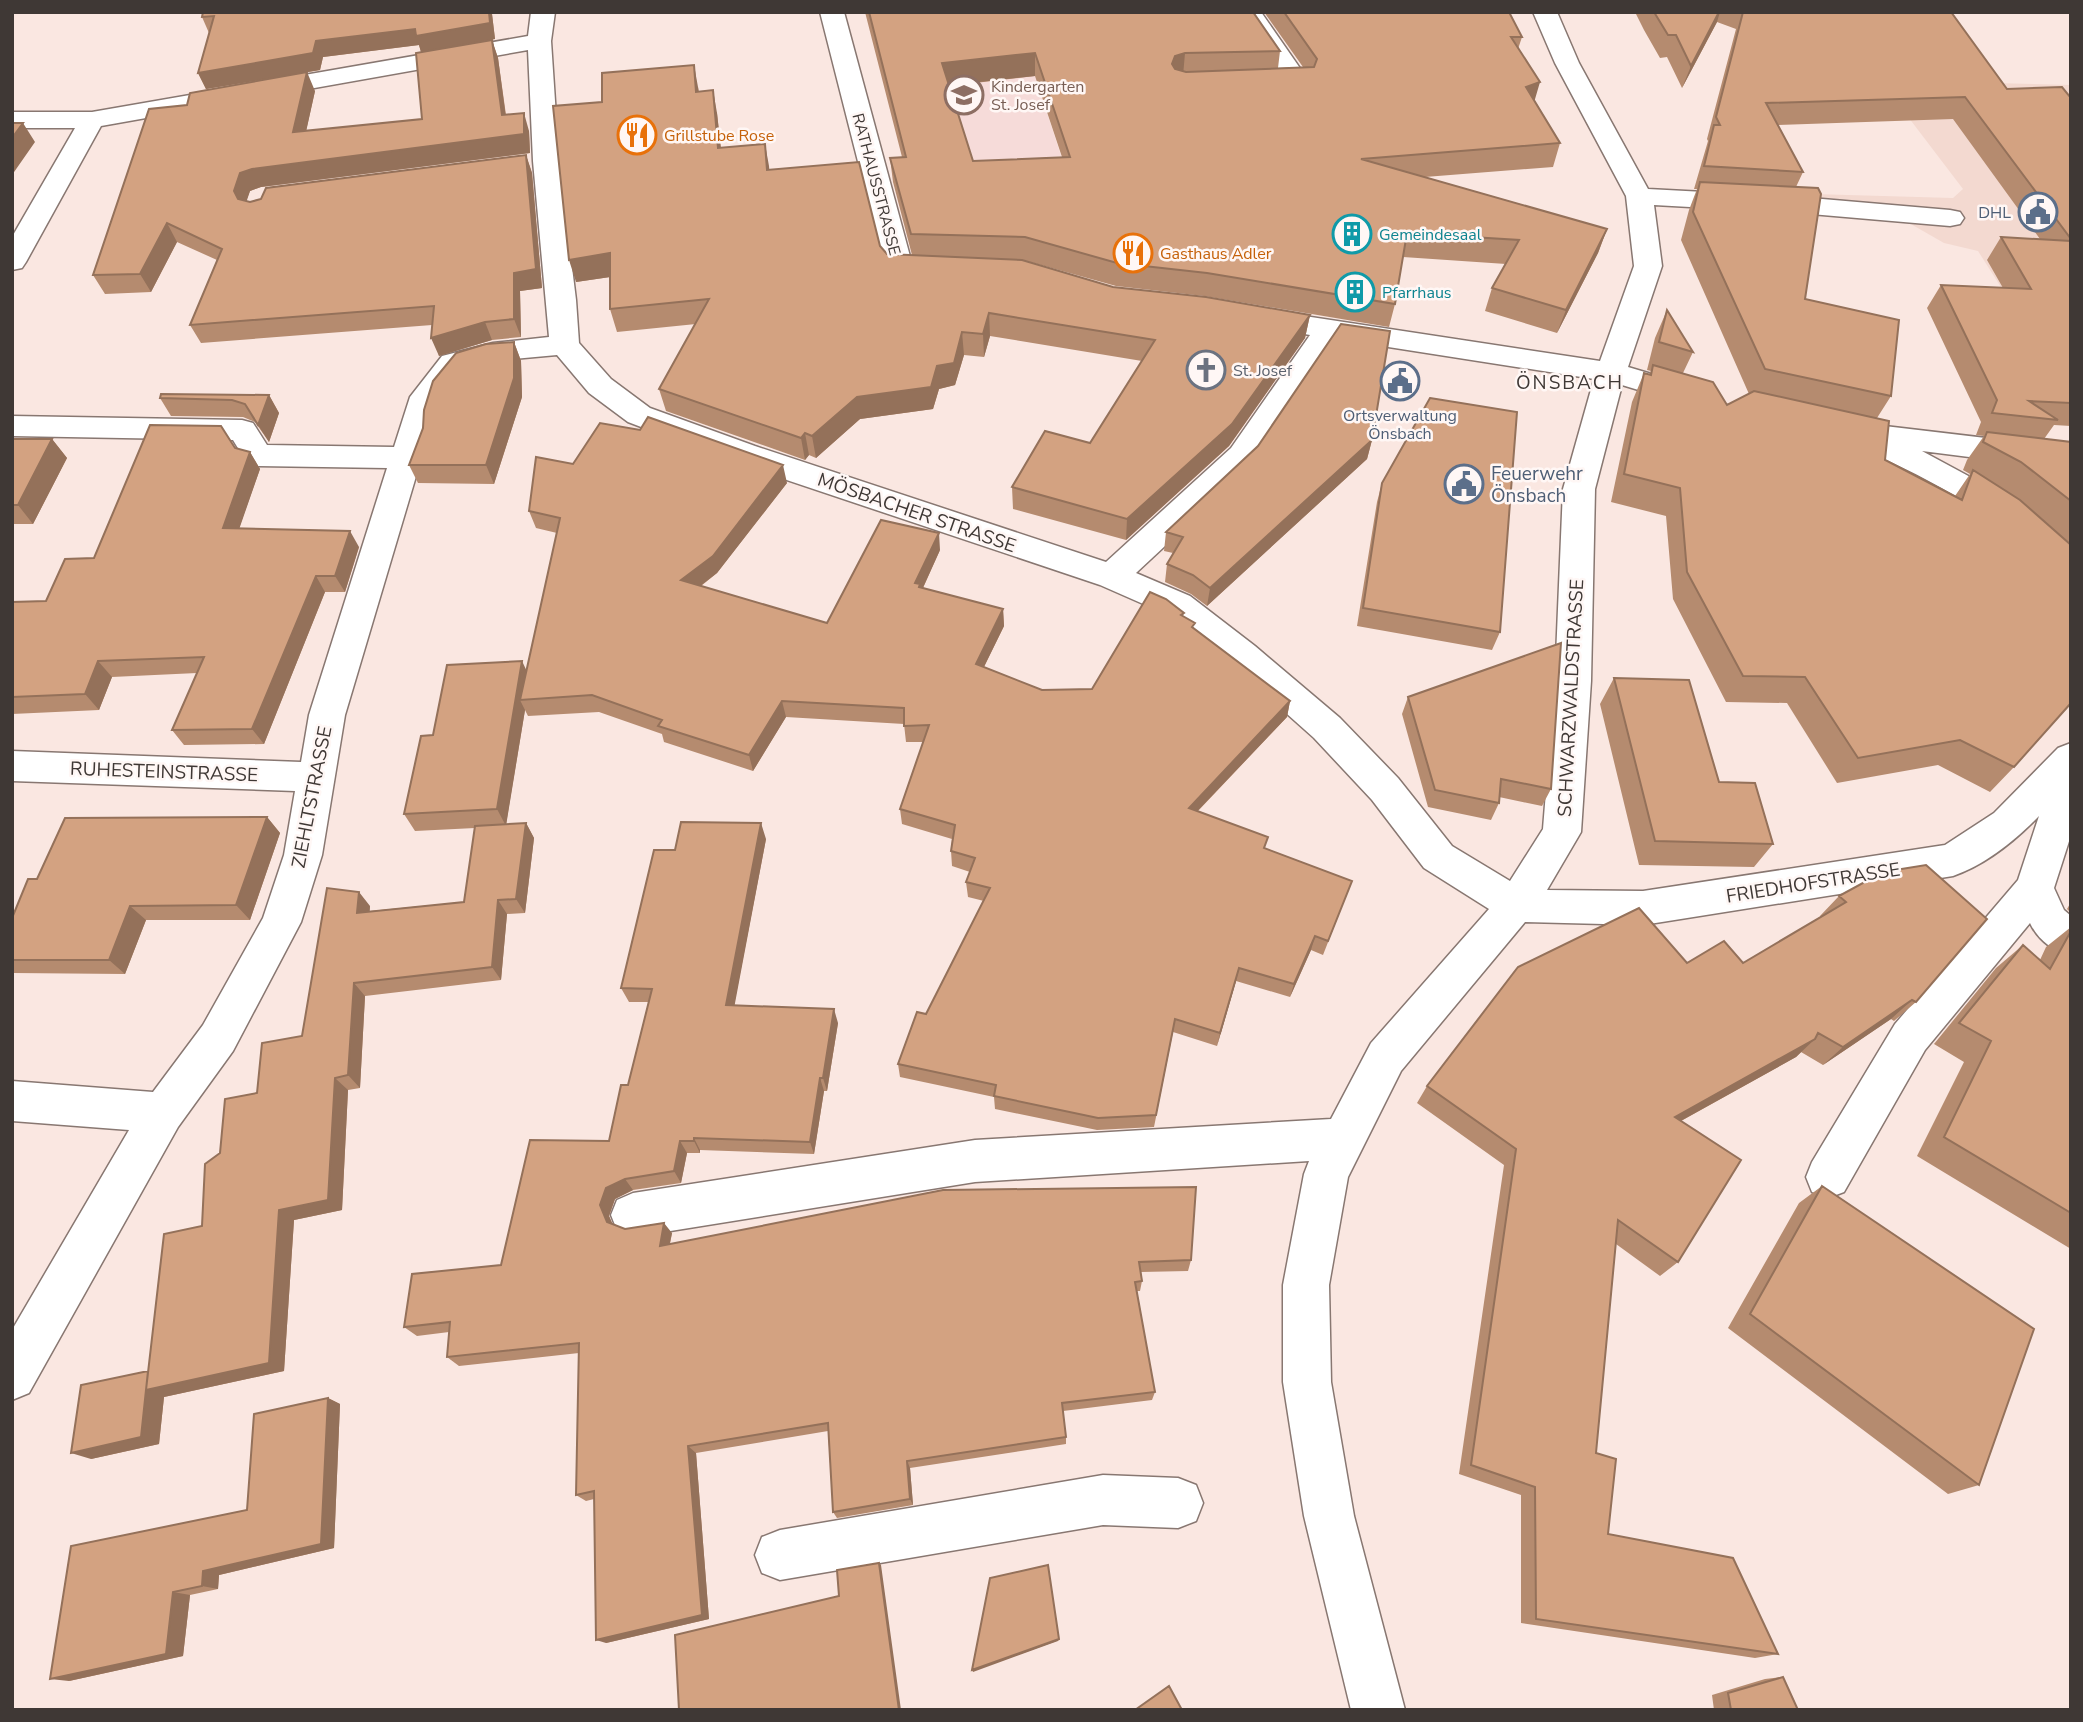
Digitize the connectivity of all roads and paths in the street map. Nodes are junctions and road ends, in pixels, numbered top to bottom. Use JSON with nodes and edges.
{"nodes":[{"id":1,"x":543,"y":12,"type":"edge"},
{"id":2,"x":832,"y":12,"type":"edge"},
{"id":3,"x":1248,"y":12,"type":"edge"},
{"id":4,"x":1545,"y":12,"type":"edge"},
{"id":5,"x":539,"y":41,"type":"junction"},
{"id":6,"x":1248,"y":85,"type":"edge"},
{"id":7,"x":12,"y":120,"type":"edge"},
{"id":8,"x":92,"y":120,"type":"junction"},
{"id":9,"x":546,"y":161,"type":"junction"},
{"id":10,"x":519,"y":164,"type":"edge"},
{"id":11,"x":1639,"y":196,"type":"junction"},
{"id":12,"x":1950,"y":218,"type":"dead end"},
{"id":13,"x":12,"y":262,"type":"edge"},
{"id":14,"x":969,"y":270,"type":"edge"},
{"id":15,"x":1231,"y":313,"type":"edge"},
{"id":16,"x":1328,"y":330,"type":"junction"},
{"id":17,"x":564,"y":345,"type":"junction"},
{"id":18,"x":1611,"y":372,"type":"junction"},
{"id":19,"x":1715,"y":402,"type":"edge"},
{"id":20,"x":1807,"y":425,"type":"edge"},
{"id":21,"x":12,"y":426,"type":"edge"},
{"id":22,"x":1854,"y":435,"type":"junction"},
{"id":23,"x":408,"y":458,"type":"junction"},
{"id":24,"x":2071,"y":458,"type":"edge"},
{"id":25,"x":2071,"y":572,"type":"edge"},
{"id":26,"x":1112,"y":576,"type":"junction"},
{"id":27,"x":2071,"y":758,"type":"edge"},
{"id":28,"x":12,"y":766,"type":"edge"},
{"id":29,"x":2071,"y":773,"type":"edge"},
{"id":30,"x":315,"y":777,"type":"junction"},
{"id":31,"x":2035,"y":888,"type":"junction"},
{"id":32,"x":1516,"y":905,"type":"junction"},
{"id":33,"x":2071,"y":940,"type":"edge"},
{"id":34,"x":12,"y":1101,"type":"edge"},
{"id":35,"x":163,"y":1113,"type":"junction"},
{"id":36,"x":1344,"y":1139,"type":"junction"},
{"id":37,"x":1828,"y":1177,"type":"dead end"},
{"id":38,"x":633,"y":1215,"type":"dead end"},
{"id":39,"x":12,"y":1376,"type":"edge"},
{"id":40,"x":1178,"y":1503,"type":"dead end"},
{"id":41,"x":780,"y":1555,"type":"dead end"},
{"id":42,"x":1378,"y":1710,"type":"edge"}],
"edges":[{"from":1,"to":5,"type":"street"},
{"from":2,"to":14,"type":"street","name":"RATHAUSSTRASSE"},
{"from":3,"to":6,"type":"street"},
{"from":4,"to":11,"type":"street","name":"SCHWARZWALDSTRASSE"},
{"from":5,"to":8,"type":"street"},
{"from":5,"to":9,"type":"street"},
{"from":7,"to":8,"type":"street"},
{"from":8,"to":13,"type":"street"},
{"from":9,"to":10,"type":"street"},
{"from":9,"to":17,"type":"street"},
{"from":11,"to":12,"type":"street"},
{"from":11,"to":18,"type":"street","name":"SCHWARZWALDSTRASSE"},
{"from":15,"to":16,"type":"street"},
{"from":16,"to":18,"type":"street"},
{"from":16,"to":26,"type":"street"},
{"from":17,"to":23,"type":"street","name":"ZIEHLTSTRASSE"},
{"from":17,"to":26,"type":"street","name":"MÖSBACHER STRASSE"},
{"from":18,"to":19,"type":"street"},
{"from":18,"to":32,"type":"street","name":"SCHWARZWALDSTRASSE"},
{"from":20,"to":22,"type":"street"},
{"from":21,"to":23,"type":"street"},
{"from":22,"to":24,"type":"street"},
{"from":22,"to":25,"type":"street"},
{"from":23,"to":30,"type":"street","name":"ZIEHLTSTRASSE"},
{"from":26,"to":32,"type":"street","name":"MÖSBACHER STRASSE"},
{"from":27,"to":32,"type":"street","name":"FRIEDHOFSTRASSE"},
{"from":28,"to":30,"type":"street","name":"RUHESTEINSTRASSE"},
{"from":29,"to":31,"type":"street"},
{"from":30,"to":35,"type":"street","name":"ZIEHLTSTRASSE"},
{"from":31,"to":33,"type":"street"},
{"from":31,"to":37,"type":"street"},
{"from":32,"to":36,"type":"street","name":"SCHWARZWALDSTRASSE"},
{"from":34,"to":35,"type":"street"},
{"from":35,"to":39,"type":"street","name":"ZIEHLTSTRASSE"},
{"from":36,"to":38,"type":"street"},
{"from":36,"to":42,"type":"street","name":"SCHWARZWALDSTRASSE"},
{"from":40,"to":41,"type":"street"}]}
